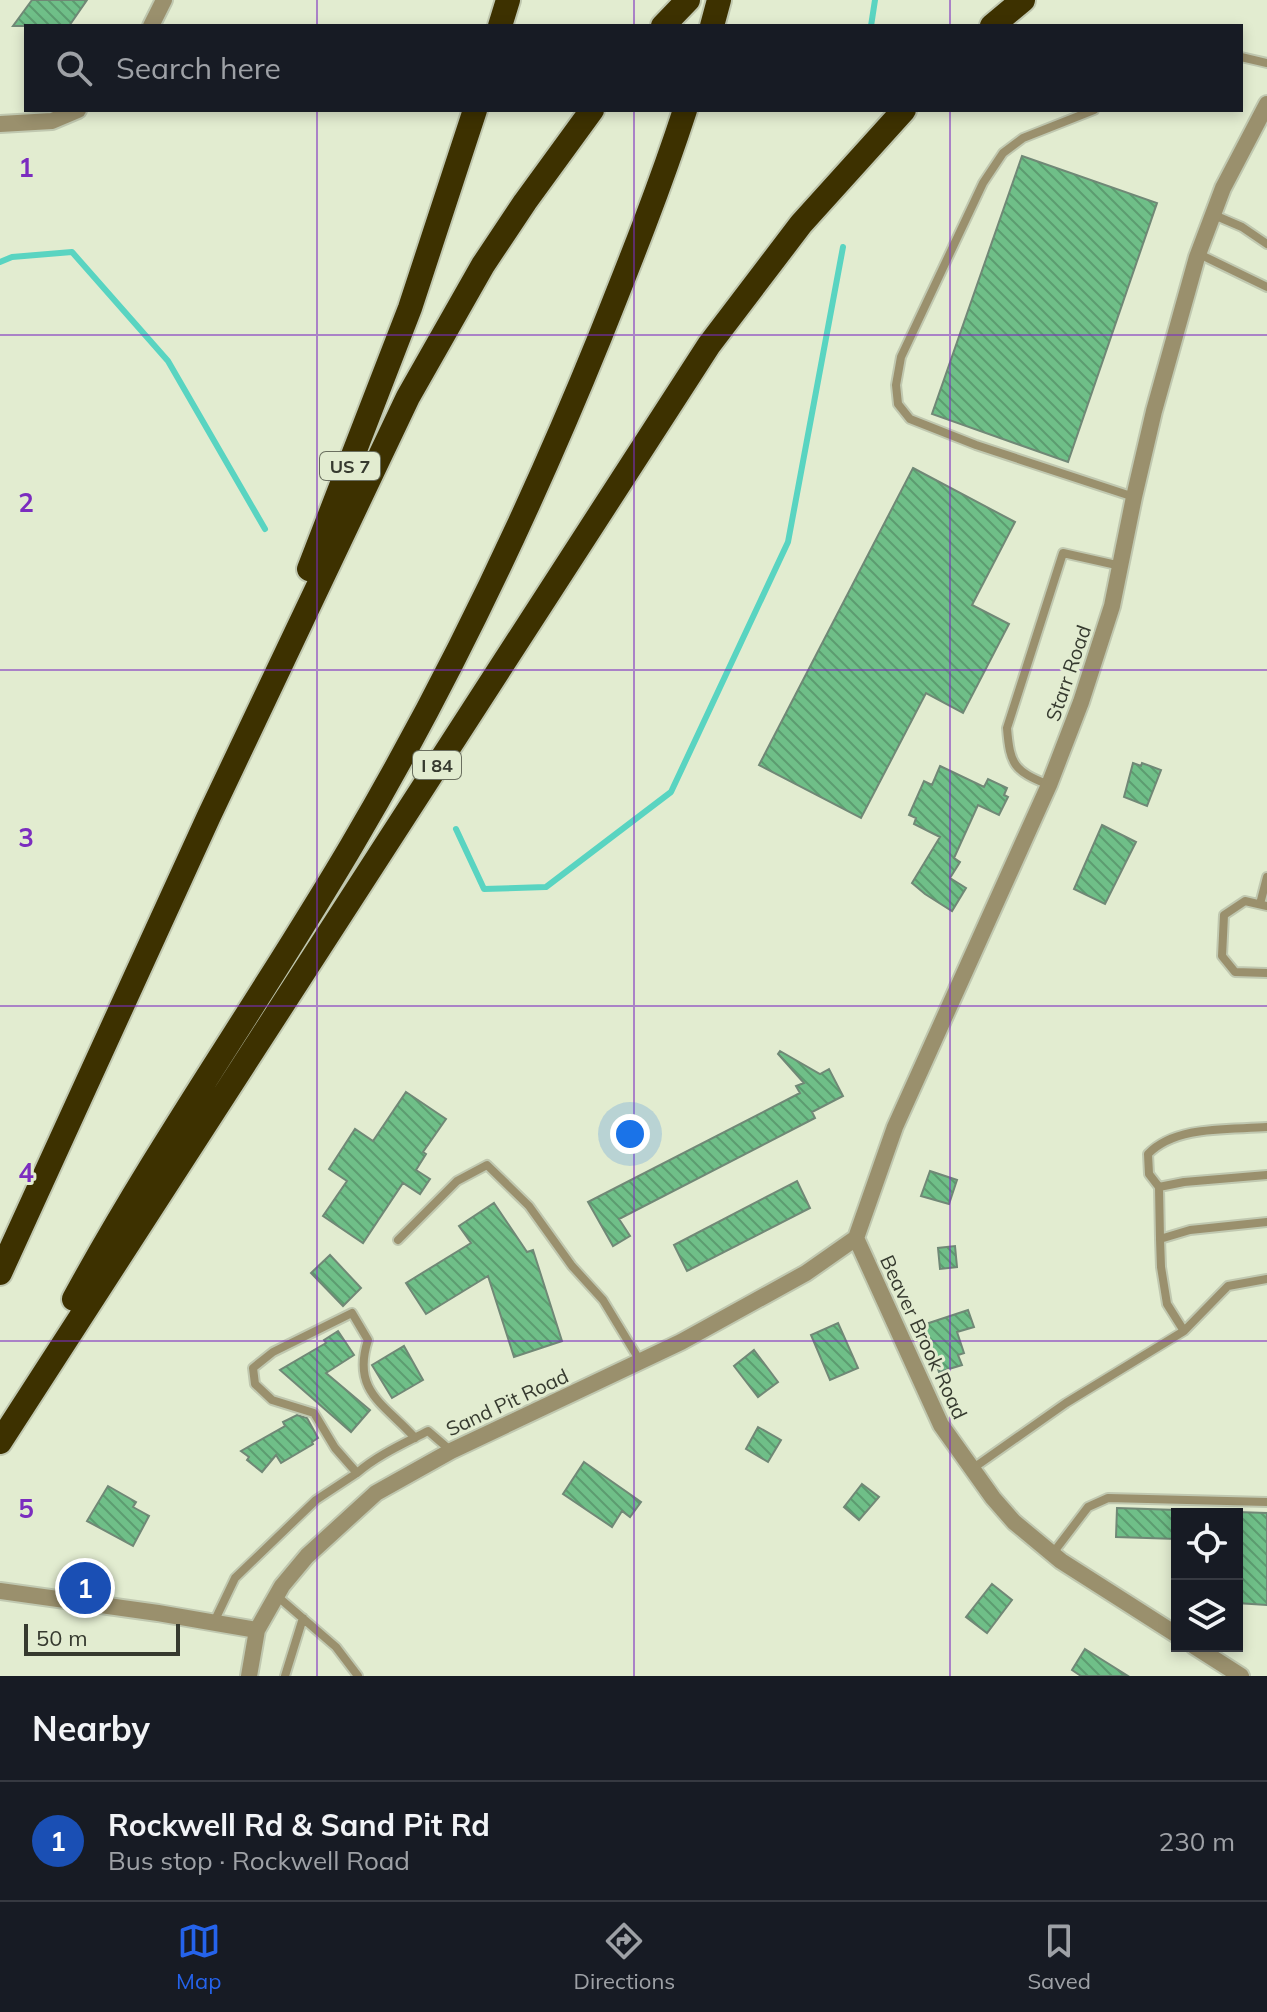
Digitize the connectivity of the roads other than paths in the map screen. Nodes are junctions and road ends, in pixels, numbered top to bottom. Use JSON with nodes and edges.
{"nodes":[{"id":1,"x":164,"y":0,"type":"edge"},
{"id":2,"x":508,"y":0,"type":"edge"},
{"id":3,"x":688,"y":0,"type":"edge"},
{"id":4,"x":719,"y":0,"type":"edge"},
{"id":5,"x":1023,"y":0,"type":"edge"},
{"id":6,"x":152,"y":24,"type":"edge"},
{"id":7,"x":501,"y":24,"type":"edge"},
{"id":8,"x":665,"y":24,"type":"edge"},
{"id":9,"x":713,"y":24,"type":"edge"},
{"id":10,"x":994,"y":24,"type":"edge"},
{"id":11,"x":1243,"y":57,"type":"edge"},
{"id":12,"x":1267,"y":63,"type":"edge"},
{"id":13,"x":1267,"y":104,"type":"edge"},
{"id":14,"x":73,"y":112,"type":"edge"},
{"id":15,"x":474,"y":112,"type":"edge"},
{"id":16,"x":591,"y":112,"type":"edge"},
{"id":17,"x":684,"y":112,"type":"edge"},
{"id":18,"x":902,"y":112,"type":"edge"},
{"id":19,"x":1089,"y":112,"type":"edge"},
{"id":20,"x":0,"y":124,"type":"edge"},
{"id":21,"x":1213,"y":214,"type":"junction"},
{"id":22,"x":1267,"y":244,"type":"edge"},
{"id":23,"x":1199,"y":254,"type":"junction"},
{"id":24,"x":1267,"y":287,"type":"edge"},
{"id":25,"x":1134,"y":497,"type":"junction"},
{"id":26,"x":1121,"y":566,"type":"junction"},
{"id":27,"x":1049,"y":785,"type":"junction"},
{"id":28,"x":209,"y":816,"type":"junction"},
{"id":29,"x":1267,"y":877,"type":"edge"},
{"id":30,"x":1263,"y":905,"type":"edge"},
{"id":31,"x":1267,"y":973,"type":"edge"},
{"id":32,"x":1267,"y":1127,"type":"edge"},
{"id":33,"x":1267,"y":1175,"type":"edge"},
{"id":34,"x":1159,"y":1187,"type":"junction"},
{"id":35,"x":1267,"y":1222,"type":"edge"},
{"id":36,"x":856,"y":1238,"type":"junction"},
{"id":37,"x":1160,"y":1239,"type":"junction"},
{"id":38,"x":398,"y":1240,"type":"dead end"},
{"id":39,"x":0,"y":1273,"type":"edge"},
{"id":40,"x":1267,"y":1279,"type":"edge"},
{"id":41,"x":1184,"y":1331,"type":"junction"},
{"id":42,"x":640,"y":1361,"type":"junction"},
{"id":43,"x":0,"y":1434,"type":"edge"},
{"id":44,"x":415,"y":1438,"type":"junction"},
{"id":45,"x":0,"y":1442,"type":"edge"},
{"id":46,"x":451,"y":1451,"type":"junction"},
{"id":47,"x":971,"y":1469,"type":"junction"},
{"id":48,"x":357,"y":1473,"type":"junction"},
{"id":49,"x":1267,"y":1502,"type":"edge"},
{"id":50,"x":1052,"y":1554,"type":"junction"},
{"id":51,"x":0,"y":1591,"type":"edge"},
{"id":52,"x":277,"y":1596,"type":"junction"},
{"id":53,"x":303,"y":1618,"type":"junction"},
{"id":54,"x":214,"y":1622,"type":"junction"},
{"id":55,"x":257,"y":1630,"type":"junction"},
{"id":56,"x":1171,"y":1631,"type":"edge"},
{"id":57,"x":1203,"y":1652,"type":"edge"},
{"id":58,"x":249,"y":1676,"type":"edge"},
{"id":59,"x":285,"y":1676,"type":"edge"},
{"id":60,"x":358,"y":1676,"type":"edge"},
{"id":61,"x":1241,"y":1676,"type":"edge"}],
"edges":[{"from":1,"to":6,"type":"street"},
{"from":2,"to":7,"type":"highway"},
{"from":3,"to":8,"type":"highway"},
{"from":4,"to":9,"type":"highway"},
{"from":5,"to":10,"type":"highway"},
{"from":11,"to":12,"type":"lane"},
{"from":13,"to":21,"type":"street","name":"Starr Road"},
{"from":14,"to":20,"type":"street"},
{"from":15,"to":28,"type":"highway","number":"US 7"},
{"from":16,"to":28,"type":"highway"},
{"from":17,"to":43,"type":"highway"},
{"from":18,"to":45,"type":"highway","number":"I 84"},
{"from":19,"to":25,"type":"lane"},
{"from":21,"to":22,"type":"lane"},
{"from":21,"to":23,"type":"street","name":"Starr Road"},
{"from":23,"to":24,"type":"lane"},
{"from":23,"to":25,"type":"street","name":"Starr Road"},
{"from":25,"to":26,"type":"street","name":"Starr Road"},
{"from":26,"to":27,"type":"street","name":"Starr Road"},
{"from":26,"to":27,"type":"lane"},
{"from":27,"to":36,"type":"street","name":"Starr Road"},
{"from":28,"to":39,"type":"highway"},
{"from":29,"to":30,"type":"lane"},
{"from":30,"to":31,"type":"lane"},
{"from":32,"to":34,"type":"lane"},
{"from":33,"to":34,"type":"lane"},
{"from":34,"to":37,"type":"lane"},
{"from":35,"to":37,"type":"lane"},
{"from":36,"to":42,"type":"street","name":"Sand Pit Road"},
{"from":36,"to":47,"type":"street","name":"Beaver Brook Road"},
{"from":37,"to":41,"type":"lane"},
{"from":38,"to":42,"type":"lane"},
{"from":40,"to":41,"type":"lane"},
{"from":41,"to":47,"type":"lane"},
{"from":42,"to":46,"type":"street","name":"Sand Pit Road"},
{"from":44,"to":46,"type":"lane"},
{"from":44,"to":48,"type":"lane"},
{"from":44,"to":48,"type":"lane"},
{"from":46,"to":52,"type":"street","name":"Sand Pit Road"},
{"from":47,"to":50,"type":"street","name":"Beaver Brook Road"},
{"from":48,"to":54,"type":"lane"},
{"from":49,"to":50,"type":"lane"},
{"from":50,"to":56,"type":"street","name":"Beaver Brook Road"},
{"from":51,"to":54,"type":"street"},
{"from":52,"to":53,"type":"lane"},
{"from":52,"to":55,"type":"street","name":"Sand Pit Road"},
{"from":53,"to":59,"type":"lane"},
{"from":53,"to":60,"type":"lane"},
{"from":54,"to":55,"type":"street"},
{"from":55,"to":58,"type":"street","name":"Sand Pit Road"},
{"from":57,"to":61,"type":"street"}]}
